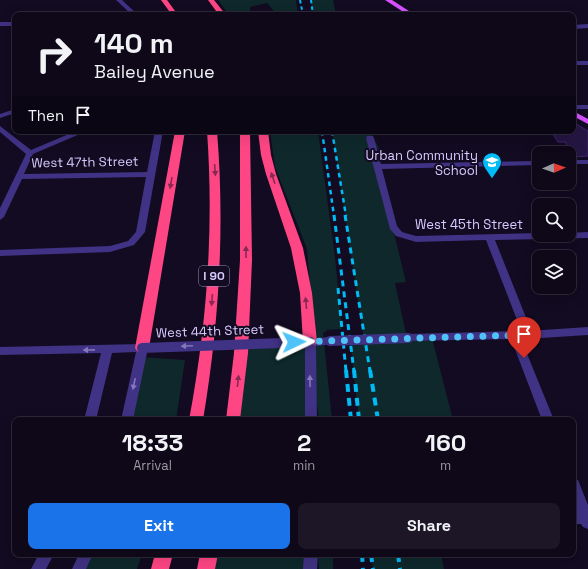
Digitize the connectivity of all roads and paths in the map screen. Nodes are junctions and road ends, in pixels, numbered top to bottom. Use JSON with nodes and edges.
{"nodes":[{"id":1,"x":119,"y":0,"type":"edge"},
{"id":2,"x":164,"y":0,"type":"edge"},
{"id":3,"x":204,"y":0,"type":"edge"},
{"id":4,"x":211,"y":0,"type":"edge"},
{"id":5,"x":388,"y":0,"type":"edge"},
{"id":6,"x":132,"y":12,"type":"edge"},
{"id":7,"x":173,"y":12,"type":"edge"},
{"id":8,"x":212,"y":12,"type":"edge"},
{"id":9,"x":220,"y":12,"type":"edge"},
{"id":10,"x":407,"y":12,"type":"edge"},
{"id":11,"x":0,"y":24,"type":"edge"},
{"id":12,"x":12,"y":24,"type":"edge"},
{"id":13,"x":588,"y":26,"type":"edge"},
{"id":14,"x":576,"y":27,"type":"edge"},
{"id":15,"x":576,"y":63,"type":"edge"},
{"id":16,"x":588,"y":63,"type":"edge"},
{"id":17,"x":576,"y":107,"type":"edge"},
{"id":18,"x":588,"y":107,"type":"edge"},
{"id":19,"x":12,"y":112,"type":"edge"},
{"id":20,"x":576,"y":115,"type":"edge"},
{"id":21,"x":0,"y":116,"type":"edge"},
{"id":22,"x":588,"y":122,"type":"edge"},
{"id":23,"x":0,"y":128,"type":"edge"},
{"id":24,"x":75,"y":134,"type":"edge"},
{"id":25,"x":158,"y":134,"type":"edge"},
{"id":26,"x":179,"y":134,"type":"edge"},
{"id":27,"x":212,"y":134,"type":"edge"},
{"id":28,"x":245,"y":134,"type":"edge"},
{"id":29,"x":263,"y":134,"type":"edge"},
{"id":30,"x":370,"y":138,"type":"dead end"},
{"id":31,"x":30,"y":152,"type":"junction"},
{"id":32,"x":576,"y":162,"type":"edge"},
{"id":33,"x":588,"y":162,"type":"edge"},
{"id":34,"x":532,"y":163,"type":"edge"},
{"id":35,"x":378,"y":168,"type":"junction"},
{"id":36,"x":151,"y":174,"type":"junction"},
{"id":37,"x":19,"y":177,"type":"junction"},
{"id":38,"x":0,"y":217,"type":"edge"},
{"id":39,"x":588,"y":235,"type":"edge"},
{"id":40,"x":490,"y":239,"type":"junction"},
{"id":41,"x":0,"y":253,"type":"edge"},
{"id":42,"x":588,"y":331,"type":"edge"},
{"id":43,"x":521,"y":335,"type":"junction"},
{"id":44,"x":310,"y":342,"type":"junction"},
{"id":45,"x":142,"y":348,"type":"junction"},
{"id":46,"x":107,"y":349,"type":"junction"},
{"id":47,"x":0,"y":351,"type":"edge"},
{"id":48,"x":91,"y":417,"type":"edge"},
{"id":49,"x":128,"y":417,"type":"edge"},
{"id":50,"x":196,"y":417,"type":"edge"},
{"id":51,"x":233,"y":417,"type":"edge"},
{"id":52,"x":311,"y":417,"type":"edge"},
{"id":53,"x":547,"y":417,"type":"edge"},
{"id":54,"x":576,"y":496,"type":"edge"},
{"id":55,"x":582,"y":519,"type":"edge"},
{"id":56,"x":45,"y":557,"type":"edge"},
{"id":57,"x":85,"y":557,"type":"edge"},
{"id":58,"x":163,"y":557,"type":"edge"},
{"id":59,"x":208,"y":557,"type":"edge"},
{"id":60,"x":311,"y":557,"type":"edge"},
{"id":61,"x":38,"y":569,"type":"edge"},
{"id":62,"x":79,"y":569,"type":"edge"},
{"id":63,"x":160,"y":569,"type":"edge"},
{"id":64,"x":206,"y":569,"type":"edge"},
{"id":65,"x":310,"y":569,"type":"edge"}],
"edges":[{"from":1,"to":6,"type":"street"},
{"from":2,"to":7,"type":"highway"},
{"from":3,"to":8,"type":"highway"},
{"from":4,"to":9,"type":"highway"},
{"from":5,"to":10,"type":"main road"},
{"from":11,"to":12,"type":"street"},
{"from":13,"to":14,"type":"street"},
{"from":15,"to":16,"type":"street"},
{"from":17,"to":18,"type":"street"},
{"from":19,"to":21,"type":"street"},
{"from":20,"to":22,"type":"main road"},
{"from":23,"to":31,"type":"street"},
{"from":24,"to":31,"type":"street"},
{"from":25,"to":36,"type":"street"},
{"from":26,"to":45,"type":"highway","one_way":true},
{"from":27,"to":50,"type":"highway","number":"I 90","one_way":true},
{"from":51,"to":28,"type":"highway","number":"I 90","one_way":true},
{"from":44,"to":29,"type":"highway","one_way":true},
{"from":30,"to":35,"type":"street"},
{"from":31,"to":37,"type":"street"},
{"from":32,"to":33,"type":"street"},
{"from":34,"to":35,"type":"street"},
{"from":35,"to":40,"type":"street","name":"West 45th Street"},
{"from":36,"to":37,"type":"street","name":"West 47th Street"},
{"from":36,"to":41,"type":"street"},
{"from":37,"to":38,"type":"street"},
{"from":39,"to":40,"type":"street","name":"West 45th Street"},
{"from":40,"to":43,"type":"street"},
{"from":42,"to":43,"type":"street","name":"West 44th Street"},
{"from":43,"to":44,"type":"street","name":"West 44th Street","bridge":true},
{"from":43,"to":53,"type":"street"},
{"from":44,"to":45,"type":"street","name":"West 44th Street","one_way":true,"bridge":true},
{"from":52,"to":44,"type":"street","one_way":true},
{"from":45,"to":46,"type":"street","name":"West 44th Street"},
{"from":45,"to":49,"type":"street","one_way":true},
{"from":46,"to":47,"type":"street","name":"West 44th Street","one_way":true},
{"from":46,"to":48,"type":"street"},
{"from":54,"to":55,"type":"street"},
{"from":56,"to":61,"type":"street"},
{"from":57,"to":62,"type":"street"},
{"from":58,"to":63,"type":"highway"},
{"from":59,"to":64,"type":"highway"},
{"from":60,"to":65,"type":"street"}]}
